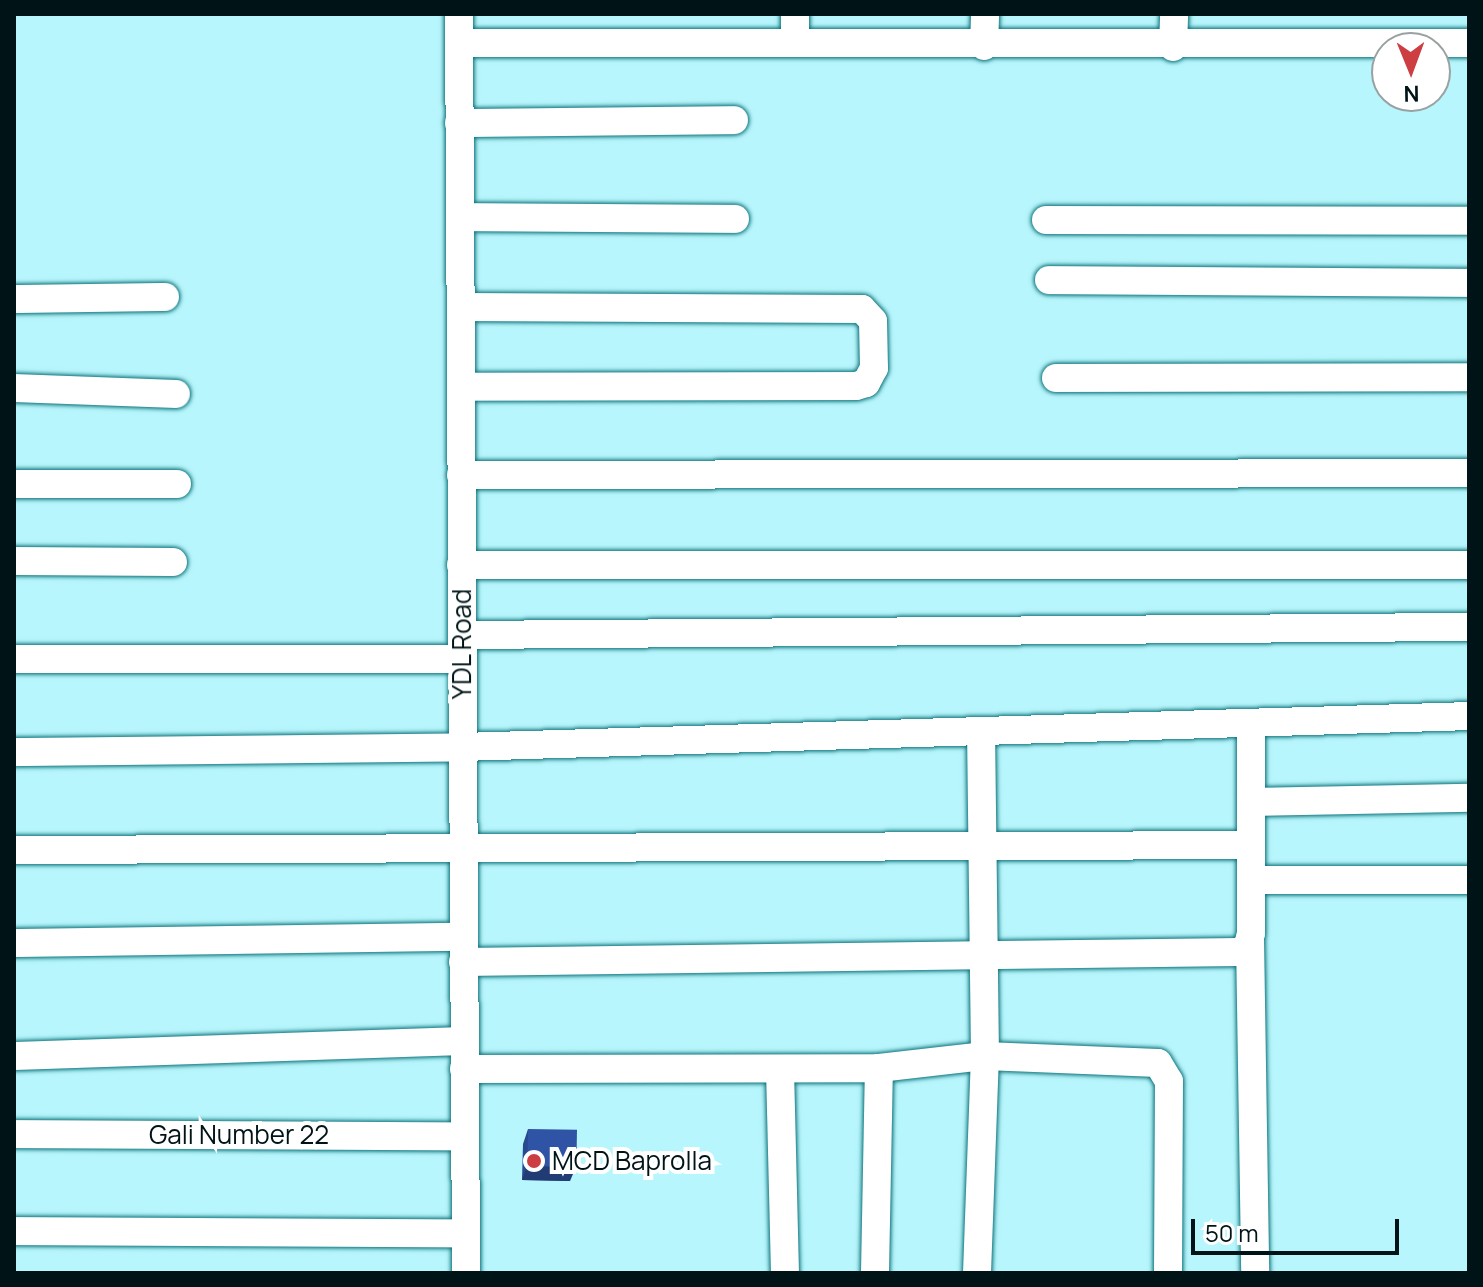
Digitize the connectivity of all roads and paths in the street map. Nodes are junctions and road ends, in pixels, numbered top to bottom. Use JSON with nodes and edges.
{"nodes":[{"id":1,"x":459,"y":14,"type":"edge"},
{"id":2,"x":795,"y":14,"type":"edge"},
{"id":3,"x":985,"y":14,"type":"edge"},
{"id":4,"x":1174,"y":14,"type":"edge"},
{"id":5,"x":459,"y":43,"type":"junction"},
{"id":6,"x":795,"y":43,"type":"junction"},
{"id":7,"x":1469,"y":43,"type":"edge"},
{"id":8,"x":984,"y":46,"type":"junction"},
{"id":9,"x":1173,"y":47,"type":"junction"},
{"id":10,"x":734,"y":120,"type":"dead end"},
{"id":11,"x":459,"y":123,"type":"junction"},
{"id":12,"x":460,"y":217,"type":"junction"},
{"id":13,"x":735,"y":219,"type":"dead end"},
{"id":14,"x":1046,"y":220,"type":"dead end"},
{"id":15,"x":1469,"y":221,"type":"edge"},
{"id":16,"x":1049,"y":280,"type":"dead end"},
{"id":17,"x":1469,"y":283,"type":"edge"},
{"id":18,"x":165,"y":297,"type":"dead end"},
{"id":19,"x":14,"y":299,"type":"edge"},
{"id":20,"x":461,"y":307,"type":"junction"},
{"id":21,"x":1469,"y":377,"type":"edge"},
{"id":22,"x":1056,"y":378,"type":"dead end"},
{"id":23,"x":461,"y":387,"type":"junction"},
{"id":24,"x":14,"y":388,"type":"edge"},
{"id":25,"x":176,"y":394,"type":"dead end"},
{"id":26,"x":1469,"y":473,"type":"edge"},
{"id":27,"x":461,"y":475,"type":"junction"},
{"id":28,"x":14,"y":484,"type":"edge"},
{"id":29,"x":177,"y":484,"type":"dead end"},
{"id":30,"x":14,"y":561,"type":"edge"},
{"id":31,"x":173,"y":562,"type":"dead end"},
{"id":32,"x":461,"y":565,"type":"junction"},
{"id":33,"x":1469,"y":565,"type":"edge"},
{"id":34,"x":1469,"y":627,"type":"edge"},
{"id":35,"x":462,"y":647,"type":"junction"},
{"id":36,"x":14,"y":659,"type":"edge"},
{"id":37,"x":1469,"y":716,"type":"edge"},
{"id":38,"x":1251,"y":725,"type":"junction"},
{"id":39,"x":981,"y":733,"type":"junction"},
{"id":40,"x":462,"y":747,"type":"junction"},
{"id":41,"x":14,"y":752,"type":"edge"},
{"id":42,"x":1469,"y":798,"type":"edge"},
{"id":43,"x":1251,"y":802,"type":"junction"},
{"id":44,"x":1251,"y":845,"type":"junction"},
{"id":45,"x":980,"y":846,"type":"junction"},
{"id":46,"x":463,"y":848,"type":"junction"},
{"id":47,"x":14,"y":850,"type":"edge"},
{"id":48,"x":1251,"y":880,"type":"junction"},
{"id":49,"x":1469,"y":880,"type":"edge"},
{"id":50,"x":1250,"y":939,"type":"junction"},
{"id":51,"x":14,"y":943,"type":"edge"},
{"id":52,"x":463,"y":950,"type":"junction"},
{"id":53,"x":982,"y":954,"type":"junction"},
{"id":54,"x":464,"y":1041,"type":"junction"},
{"id":55,"x":14,"y":1056,"type":"edge"},
{"id":56,"x":985,"y":1056,"type":"junction"},
{"id":57,"x":879,"y":1068,"type":"junction"},
{"id":58,"x":464,"y":1069,"type":"junction"},
{"id":59,"x":780,"y":1069,"type":"junction"},
{"id":60,"x":14,"y":1134,"type":"edge"},
{"id":61,"x":465,"y":1136,"type":"junction"},
{"id":62,"x":14,"y":1231,"type":"edge"},
{"id":63,"x":465,"y":1233,"type":"junction"},
{"id":64,"x":466,"y":1273,"type":"edge"},
{"id":65,"x":785,"y":1273,"type":"edge"},
{"id":66,"x":875,"y":1273,"type":"edge"},
{"id":67,"x":977,"y":1273,"type":"edge"},
{"id":68,"x":1168,"y":1273,"type":"edge"},
{"id":69,"x":1255,"y":1273,"type":"edge"}],
"edges":[{"from":1,"to":5,"type":"street","name":"YDL Road"},
{"from":2,"to":6,"type":"street"},
{"from":3,"to":8,"type":"street"},
{"from":4,"to":9,"type":"street"},
{"from":5,"to":6,"type":"street"},
{"from":5,"to":11,"type":"street","name":"YDL Road"},
{"from":6,"to":8,"type":"street"},
{"from":7,"to":9,"type":"street"},
{"from":8,"to":9,"type":"street"},
{"from":10,"to":11,"type":"street"},
{"from":11,"to":12,"type":"street","name":"YDL Road"},
{"from":12,"to":13,"type":"street"},
{"from":12,"to":20,"type":"street","name":"YDL Road"},
{"from":14,"to":15,"type":"street"},
{"from":16,"to":17,"type":"street"},
{"from":18,"to":19,"type":"street"},
{"from":20,"to":23,"type":"street","name":"YDL Road"},
{"from":20,"to":23,"type":"street"},
{"from":21,"to":22,"type":"street"},
{"from":23,"to":27,"type":"street","name":"YDL Road"},
{"from":24,"to":25,"type":"street"},
{"from":26,"to":27,"type":"street"},
{"from":27,"to":32,"type":"street","name":"YDL Road"},
{"from":28,"to":29,"type":"street"},
{"from":30,"to":31,"type":"street"},
{"from":32,"to":33,"type":"street"},
{"from":32,"to":35,"type":"street","name":"YDL Road"},
{"from":34,"to":35,"type":"street"},
{"from":35,"to":36,"type":"street"},
{"from":35,"to":40,"type":"street","name":"YDL Road"},
{"from":37,"to":38,"type":"street"},
{"from":38,"to":39,"type":"street"},
{"from":38,"to":43,"type":"street"},
{"from":39,"to":40,"type":"street"},
{"from":39,"to":45,"type":"street"},
{"from":40,"to":41,"type":"street"},
{"from":40,"to":46,"type":"street","name":"YDL Road"},
{"from":42,"to":43,"type":"street"},
{"from":43,"to":44,"type":"street"},
{"from":44,"to":45,"type":"street"},
{"from":44,"to":48,"type":"street"},
{"from":45,"to":46,"type":"street"},
{"from":45,"to":53,"type":"street"},
{"from":46,"to":47,"type":"street"},
{"from":46,"to":52,"type":"street","name":"YDL Road"},
{"from":48,"to":49,"type":"street"},
{"from":48,"to":50,"type":"street"},
{"from":50,"to":53,"type":"street"},
{"from":50,"to":69,"type":"street"},
{"from":51,"to":52,"type":"street"},
{"from":52,"to":53,"type":"street"},
{"from":52,"to":54,"type":"street","name":"YDL Road"},
{"from":53,"to":56,"type":"street"},
{"from":54,"to":55,"type":"street"},
{"from":54,"to":58,"type":"street","name":"YDL Road"},
{"from":56,"to":57,"type":"street"},
{"from":56,"to":67,"type":"street"},
{"from":56,"to":68,"type":"street"},
{"from":57,"to":59,"type":"street"},
{"from":57,"to":66,"type":"street"},
{"from":58,"to":59,"type":"street"},
{"from":58,"to":61,"type":"street","name":"YDL Road"},
{"from":59,"to":65,"type":"street"},
{"from":60,"to":61,"type":"street","name":"Gali Number 22"},
{"from":61,"to":63,"type":"street","name":"YDL Road"},
{"from":62,"to":63,"type":"street"},
{"from":63,"to":64,"type":"street","name":"YDL Road"}]}
